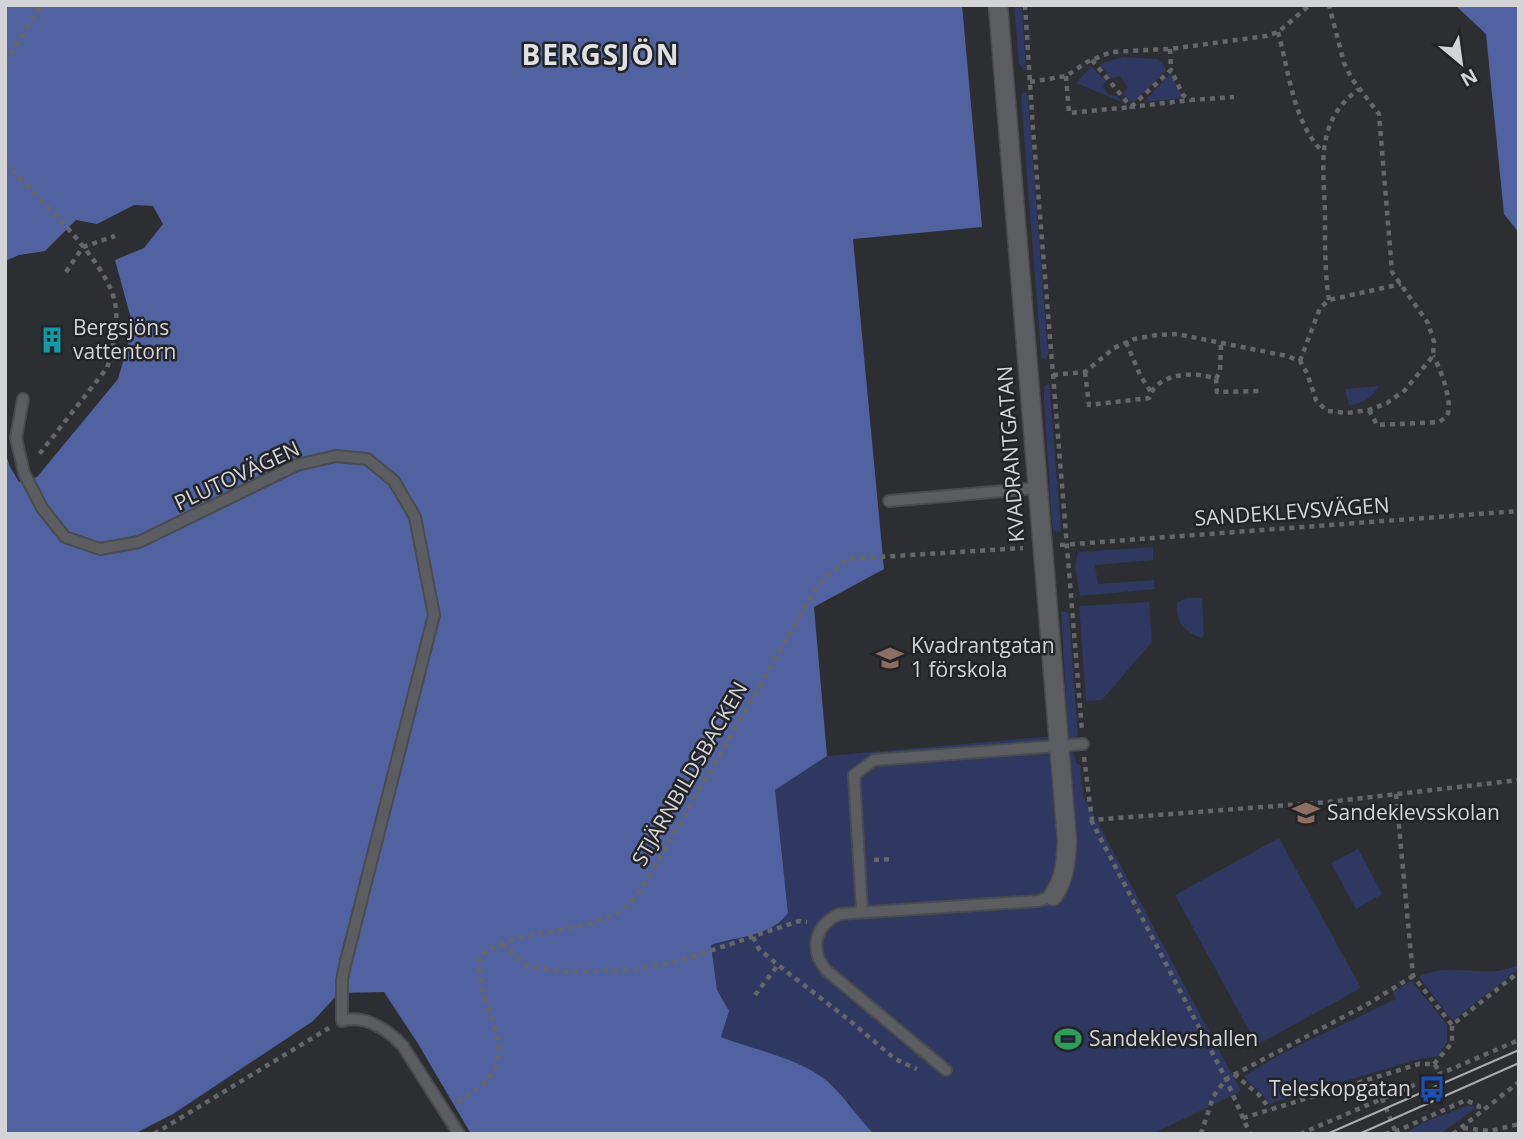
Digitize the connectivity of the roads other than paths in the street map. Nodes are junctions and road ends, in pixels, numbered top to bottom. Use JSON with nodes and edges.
{"nodes":[{"id":1,"x":998,"y":5,"type":"edge"},
{"id":2,"x":23,"y":399,"type":"dead end"},
{"id":3,"x":1037,"y":488,"type":"junction"},
{"id":4,"x":889,"y":501,"type":"dead end"},
{"id":5,"x":1083,"y":744,"type":"road end"},
{"id":6,"x":1060,"y":745,"type":"junction"},
{"id":7,"x":1053,"y":896,"type":"joint"},
{"id":8,"x":862,"y":911,"type":"junction"},
{"id":9,"x":946,"y":1070,"type":"road end"},
{"id":10,"x":459,"y":1134,"type":"edge"}],
"edges":[{"from":1,"to":3,"type":"street","name":"KVADRANTGATAN"},
{"from":2,"to":10,"type":"lane","name":"PLUTOVÄGEN"},
{"from":3,"to":4,"type":"lane"},
{"from":3,"to":6,"type":"street","name":"KVADRANTGATAN"},
{"from":5,"to":6,"type":"lane"},
{"from":6,"to":7,"type":"street","name":"KVADRANTGATAN"},
{"from":6,"to":8,"type":"lane"},
{"from":7,"to":8,"type":"lane"},
{"from":8,"to":9,"type":"lane"}]}
